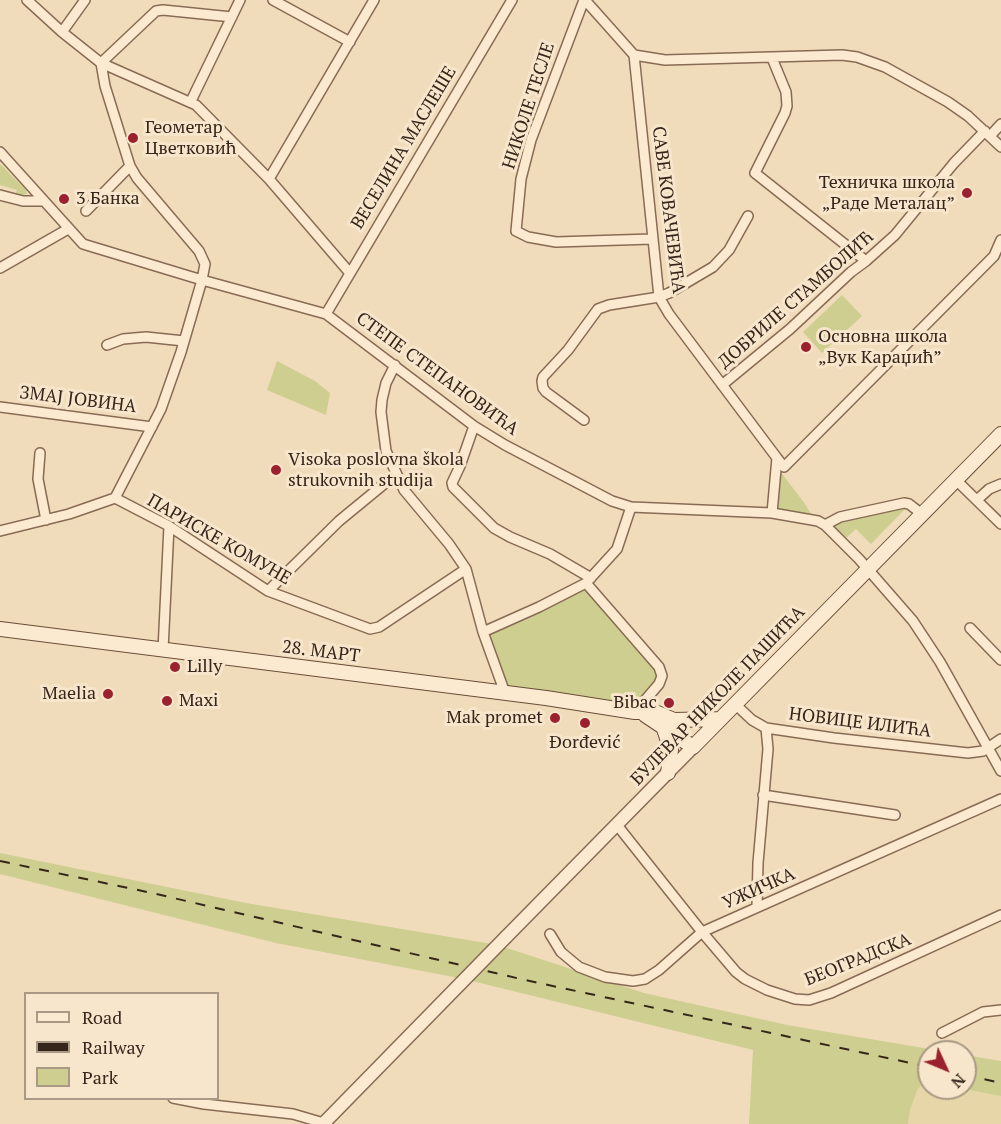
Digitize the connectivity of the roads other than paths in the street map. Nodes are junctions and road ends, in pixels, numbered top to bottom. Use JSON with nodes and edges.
{"nodes":[{"id":1,"x":27,"y":0,"type":"edge"},
{"id":2,"x":85,"y":0,"type":"edge"},
{"id":3,"x":240,"y":0,"type":"edge"},
{"id":4,"x":273,"y":0,"type":"edge"},
{"id":5,"x":374,"y":0,"type":"edge"},
{"id":6,"x":512,"y":0,"type":"edge"},
{"id":7,"x":584,"y":0,"type":"edge"},
{"id":8,"x":286,"y":3,"type":"edge"},
{"id":9,"x":232,"y":17,"type":"junction"},
{"id":10,"x":62,"y":32,"type":"junction"},
{"id":11,"x":350,"y":42,"type":"junction"},
{"id":12,"x":634,"y":55,"type":"junction"},
{"id":13,"x":772,"y":58,"type":"junction"},
{"id":14,"x":101,"y":63,"type":"junction"},
{"id":15,"x":191,"y":101,"type":"junction"},
{"id":16,"x":1001,"y":124,"type":"edge"},
{"id":17,"x":988,"y":133,"type":"junction"},
{"id":18,"x":1001,"y":147,"type":"edge"},
{"id":19,"x":0,"y":152,"type":"edge"},
{"id":20,"x":130,"y":166,"type":"junction"},
{"id":21,"x":269,"y":179,"type":"junction"},
{"id":22,"x":0,"y":195,"type":"edge"},
{"id":23,"x":42,"y":201,"type":"junction"},
{"id":24,"x":86,"y":211,"type":"dead end"},
{"id":25,"x":748,"y":216,"type":"dead end"},
{"id":26,"x":68,"y":229,"type":"junction"},
{"id":27,"x":652,"y":239,"type":"junction"},
{"id":28,"x":1001,"y":240,"type":"edge"},
{"id":29,"x":866,"y":261,"type":"junction"},
{"id":30,"x":0,"y":268,"type":"edge"},
{"id":31,"x":349,"y":272,"type":"junction"},
{"id":32,"x":202,"y":280,"type":"junction"},
{"id":33,"x":659,"y":297,"type":"junction"},
{"id":34,"x":326,"y":314,"type":"junction"},
{"id":35,"x":184,"y":341,"type":"junction"},
{"id":36,"x":107,"y":345,"type":"dead end"},
{"id":37,"x":395,"y":365,"type":"junction"},
{"id":38,"x":722,"y":386,"type":"junction"},
{"id":39,"x":0,"y":407,"type":"edge"},
{"id":40,"x":584,"y":420,"type":"dead end"},
{"id":41,"x":152,"y":426,"type":"junction"},
{"id":42,"x":474,"y":426,"type":"junction"},
{"id":43,"x":1001,"y":434,"type":"edge"},
{"id":44,"x":40,"y":453,"type":"dead end"},
{"id":45,"x":777,"y":458,"type":"junction"},
{"id":46,"x":396,"y":475,"type":"junction"},
{"id":47,"x":956,"y":480,"type":"junction"},
{"id":48,"x":1001,"y":484,"type":"edge"},
{"id":49,"x":115,"y":498,"type":"junction"},
{"id":50,"x":977,"y":500,"type":"junction"},
{"id":51,"x":631,"y":507,"type":"junction"},
{"id":52,"x":772,"y":513,"type":"junction"},
{"id":53,"x":922,"y":514,"type":"junction"},
{"id":54,"x":46,"y":520,"type":"junction"},
{"id":55,"x":1001,"y":524,"type":"edge"},
{"id":56,"x":825,"y":525,"type":"junction"},
{"id":57,"x":169,"y":526,"type":"junction"},
{"id":58,"x":0,"y":531,"type":"edge"},
{"id":59,"x":466,"y":569,"type":"junction"},
{"id":60,"x":868,"y":569,"type":"junction"},
{"id":61,"x":589,"y":581,"type":"junction"},
{"id":62,"x":268,"y":591,"type":"junction"},
{"id":63,"x":970,"y":628,"type":"dead end"},
{"id":64,"x":0,"y":629,"type":"edge"},
{"id":65,"x":483,"y":632,"type":"junction"},
{"id":66,"x":163,"y":650,"type":"junction"},
{"id":67,"x":1001,"y":660,"type":"edge"},
{"id":68,"x":505,"y":693,"type":"junction"},
{"id":69,"x":735,"y":704,"type":"junction"},
{"id":70,"x":636,"y":712,"type":"junction"},
{"id":71,"x":720,"y":719,"type":"junction"},
{"id":72,"x":669,"y":724,"type":"junction"},
{"id":73,"x":766,"y":728,"type":"junction"},
{"id":74,"x":1001,"y":739,"type":"edge"},
{"id":75,"x":693,"y":747,"type":"junction"},
{"id":76,"x":988,"y":748,"type":"junction"},
{"id":77,"x":1001,"y":771,"type":"edge"},
{"id":78,"x":668,"y":773,"type":"junction"},
{"id":79,"x":763,"y":795,"type":"junction"},
{"id":80,"x":1001,"y":799,"type":"edge"},
{"id":81,"x":895,"y":815,"type":"dead end"},
{"id":82,"x":617,"y":825,"type":"junction"},
{"id":83,"x":757,"y":907,"type":"junction"},
{"id":84,"x":1001,"y":915,"type":"edge"},
{"id":85,"x":702,"y":932,"type":"junction"},
{"id":86,"x":550,"y":934,"type":"dead end"},
{"id":87,"x":1001,"y":1010,"type":"edge"},
{"id":88,"x":942,"y":1033,"type":"dead end"},
{"id":89,"x":183,"y":1100,"type":"edge"},
{"id":90,"x":326,"y":1124,"type":"edge"}],
"edges":[{"from":1,"to":10,"type":"street"},
{"from":2,"to":10,"type":"street"},
{"from":3,"to":9,"type":"street"},
{"from":4,"to":8,"type":"street"},
{"from":5,"to":11,"type":"street"},
{"from":6,"to":31,"type":"street","name":"ВЕСЕЛИНА МАСЛЕШЕ"},
{"from":7,"to":12,"type":"street"},
{"from":7,"to":27,"type":"street","name":"НИКОЛЕ ТЕСЛЕ"},
{"from":8,"to":11,"type":"street"},
{"from":9,"to":14,"type":"street"},
{"from":9,"to":15,"type":"street"},
{"from":10,"to":14,"type":"street"},
{"from":11,"to":21,"type":"street"},
{"from":12,"to":13,"type":"street"},
{"from":12,"to":27,"type":"street","name":"САВЕ КОВАЧЕВИЋА"},
{"from":13,"to":17,"type":"street"},
{"from":13,"to":29,"type":"street"},
{"from":14,"to":15,"type":"street"},
{"from":14,"to":20,"type":"street"},
{"from":15,"to":21,"type":"street"},
{"from":16,"to":17,"type":"street","name":"ДОБРИЛЕ СТАМБОЛИЋ"},
{"from":17,"to":18,"type":"street"},
{"from":17,"to":29,"type":"street","name":"ДОБРИЛЕ СТАМБОЛИЋ"},
{"from":19,"to":23,"type":"street"},
{"from":20,"to":24,"type":"street"},
{"from":20,"to":32,"type":"street"},
{"from":21,"to":31,"type":"street"},
{"from":22,"to":23,"type":"street"},
{"from":23,"to":26,"type":"street"},
{"from":25,"to":33,"type":"street"},
{"from":26,"to":30,"type":"street"},
{"from":26,"to":32,"type":"street","name":"СТЕПЕ СТЕПАНОВИЋА"},
{"from":27,"to":33,"type":"street","name":"САВЕ КОВАЧЕВИЋА"},
{"from":28,"to":45,"type":"street"},
{"from":29,"to":38,"type":"street","name":"ДОБРИЛЕ СТАМБОЛИЋ"},
{"from":31,"to":34,"type":"street","name":"ВЕСЕЛИНА МАСЛЕШЕ"},
{"from":32,"to":34,"type":"street","name":"СТЕПЕ СТЕПАНОВИЋА"},
{"from":32,"to":35,"type":"street"},
{"from":33,"to":38,"type":"street","name":"САВЕ КОВАЧЕВИЋА"},
{"from":33,"to":40,"type":"street"},
{"from":34,"to":37,"type":"street","name":"СТЕПЕ СТЕПАНОВИЋА"},
{"from":35,"to":36,"type":"street"},
{"from":35,"to":41,"type":"street"},
{"from":37,"to":42,"type":"street","name":"СТЕПЕ СТЕПАНОВИЋА"},
{"from":37,"to":46,"type":"street"},
{"from":38,"to":45,"type":"street","name":"САВЕ КОВАЧЕВИЋА"},
{"from":39,"to":41,"type":"street","name":"ЗМАЈ ЈОВИНА"},
{"from":41,"to":49,"type":"street"},
{"from":42,"to":51,"type":"street","name":"СТЕПЕ СТЕПАНОВИЋА"},
{"from":42,"to":61,"type":"street"},
{"from":43,"to":47,"type":"main road","name":"БУЛЕВАР НИКОЛЕ ПАШИЋА"},
{"from":44,"to":54,"type":"street"},
{"from":45,"to":52,"type":"street"},
{"from":46,"to":59,"type":"street"},
{"from":46,"to":62,"type":"street"},
{"from":47,"to":50,"type":"street"},
{"from":47,"to":53,"type":"main road","name":"БУЛЕВАР НИКОЛЕ ПАШИЋА"},
{"from":48,"to":50,"type":"street"},
{"from":49,"to":54,"type":"street"},
{"from":49,"to":57,"type":"street","name":"ПАРИСКЕ КОМУНЕ"},
{"from":50,"to":55,"type":"street"},
{"from":51,"to":52,"type":"street","name":"СТЕПЕ СТЕПАНОВИЋА"},
{"from":51,"to":61,"type":"street"},
{"from":52,"to":56,"type":"street","name":"СТЕПЕ СТЕПАНОВИЋА"},
{"from":53,"to":56,"type":"street"},
{"from":53,"to":60,"type":"main road","name":"БУЛЕВАР НИКОЛЕ ПАШИЋА"},
{"from":54,"to":58,"type":"street"},
{"from":56,"to":60,"type":"street","name":"СТЕПЕ СТЕПАНОВИЋА"},
{"from":57,"to":62,"type":"street","name":"ПАРИСКЕ КОМУНЕ"},
{"from":57,"to":66,"type":"street"},
{"from":59,"to":62,"type":"street","name":"ПАРИСКЕ КОМУНЕ"},
{"from":59,"to":65,"type":"street"},
{"from":60,"to":69,"type":"main road","name":"БУЛЕВАР НИКОЛЕ ПАШИЋА"},
{"from":60,"to":76,"type":"street","name":"СТЕПЕ СТЕПАНОВИЋА"},
{"from":61,"to":65,"type":"street"},
{"from":61,"to":70,"type":"street"},
{"from":63,"to":67,"type":"street"},
{"from":64,"to":66,"type":"main road","name":"28. МАРТ"},
{"from":65,"to":68,"type":"street"},
{"from":66,"to":68,"type":"main road","name":"28. МАРТ"},
{"from":68,"to":70,"type":"main road","name":"28. МАРТ"},
{"from":69,"to":71,"type":"main road","name":"БУЛЕВАР НИКОЛЕ ПАШИЋА"},
{"from":69,"to":73,"type":"street","name":"НОВИЦЕ ИЛИЋА"},
{"from":70,"to":72,"type":"main road","name":"28. МАРТ"},
{"from":71,"to":72,"type":"main road"},
{"from":71,"to":75,"type":"main road","name":"БУЛЕВАР НИКОЛЕ ПАШИЋА"},
{"from":72,"to":75,"type":"main road","name":"28. МАРТ"},
{"from":72,"to":78,"type":"main road"},
{"from":73,"to":76,"type":"street","name":"НОВИЦЕ ИЛИЋА"},
{"from":73,"to":79,"type":"street"},
{"from":74,"to":76,"type":"street"},
{"from":75,"to":78,"type":"street","name":"БУЛЕВАР НИКОЛЕ ПАШИЋА"},
{"from":76,"to":77,"type":"street","name":"СТЕПЕ СТЕПАНОВИЋА"},
{"from":78,"to":82,"type":"street","name":"БУЛЕВАР НИКОЛЕ ПАШИЋА"},
{"from":79,"to":81,"type":"street"},
{"from":79,"to":83,"type":"street"},
{"from":80,"to":83,"type":"street","name":"УЖИЧКА"},
{"from":82,"to":85,"type":"street","name":"БЕОГРАДСКА"},
{"from":82,"to":90,"type":"street","name":"БУЛЕВАР НИКОЛЕ ПАШИЋА","bridge":true},
{"from":83,"to":85,"type":"street","name":"УЖИЧКА"},
{"from":84,"to":85,"type":"street","name":"БЕОГРАДСКА"},
{"from":85,"to":86,"type":"street","name":"УЖИЧКА"},
{"from":87,"to":88,"type":"street"},
{"from":89,"to":90,"type":"street"}]}
